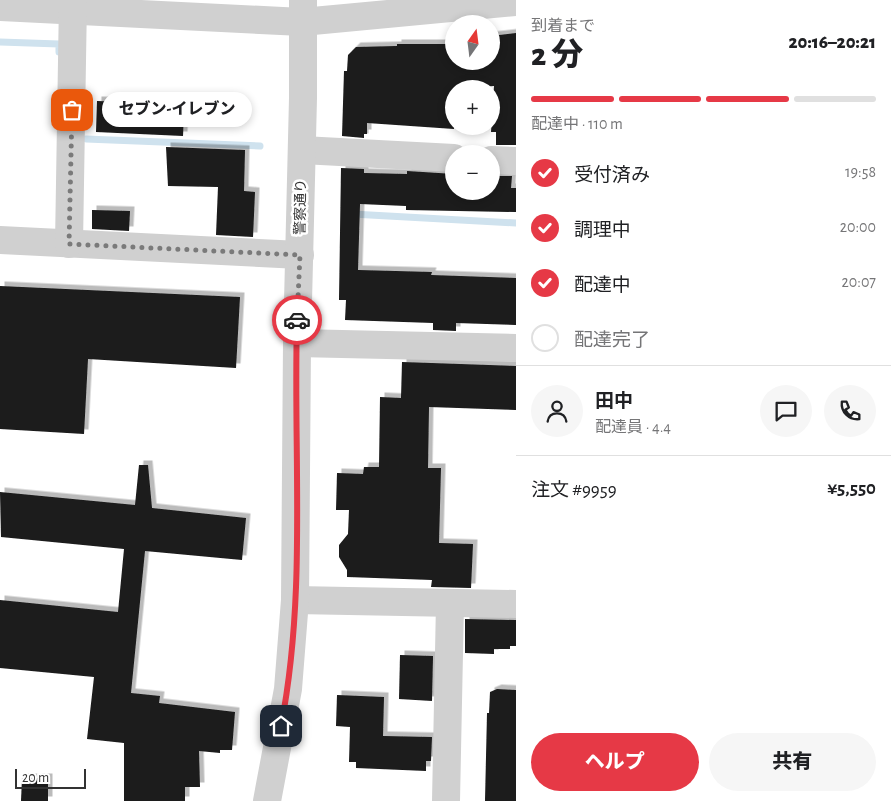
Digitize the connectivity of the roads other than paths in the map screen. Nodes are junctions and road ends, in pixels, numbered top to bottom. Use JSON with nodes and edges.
{"nodes":[{"id":1,"x":516,"y":2,"type":"edge"},
{"id":2,"x":73,"y":6,"type":"edge"},
{"id":3,"x":0,"y":7,"type":"edge"},
{"id":4,"x":302,"y":11,"type":"edge"},
{"id":5,"x":302,"y":150,"type":"junction"},
{"id":6,"x":445,"y":158,"type":"edge"},
{"id":7,"x":500,"y":160,"type":"edge"},
{"id":8,"x":516,"y":161,"type":"edge"},
{"id":9,"x":0,"y":240,"type":"edge"},
{"id":10,"x":69,"y":244,"type":"junction"},
{"id":11,"x":300,"y":255,"type":"junction"},
{"id":12,"x":297,"y":343,"type":"junction"},
{"id":13,"x":516,"y":348,"type":"edge"},
{"id":14,"x":295,"y":600,"type":"junction"},
{"id":15,"x":450,"y":603,"type":"junction"},
{"id":16,"x":516,"y":604,"type":"edge"},
{"id":17,"x":267,"y":801,"type":"edge"},
{"id":18,"x":446,"y":801,"type":"edge"}],
"edges":[{"from":1,"to":4,"type":"street"},
{"from":2,"to":3,"type":"street"},
{"from":2,"to":4,"type":"street"},
{"from":2,"to":10,"type":"street"},
{"from":4,"to":5,"type":"street","name":"警察通り"},
{"from":5,"to":6,"type":"street"},
{"from":5,"to":11,"type":"street","name":"警察通り"},
{"from":7,"to":8,"type":"street"},
{"from":9,"to":10,"type":"street"},
{"from":10,"to":11,"type":"street"},
{"from":11,"to":12,"type":"street","name":"警察通り"},
{"from":12,"to":13,"type":"street"},
{"from":12,"to":14,"type":"street","name":"警察通り"},
{"from":14,"to":15,"type":"street"},
{"from":14,"to":17,"type":"street","name":"警察通り"},
{"from":15,"to":16,"type":"street"},
{"from":15,"to":18,"type":"street"}]}
